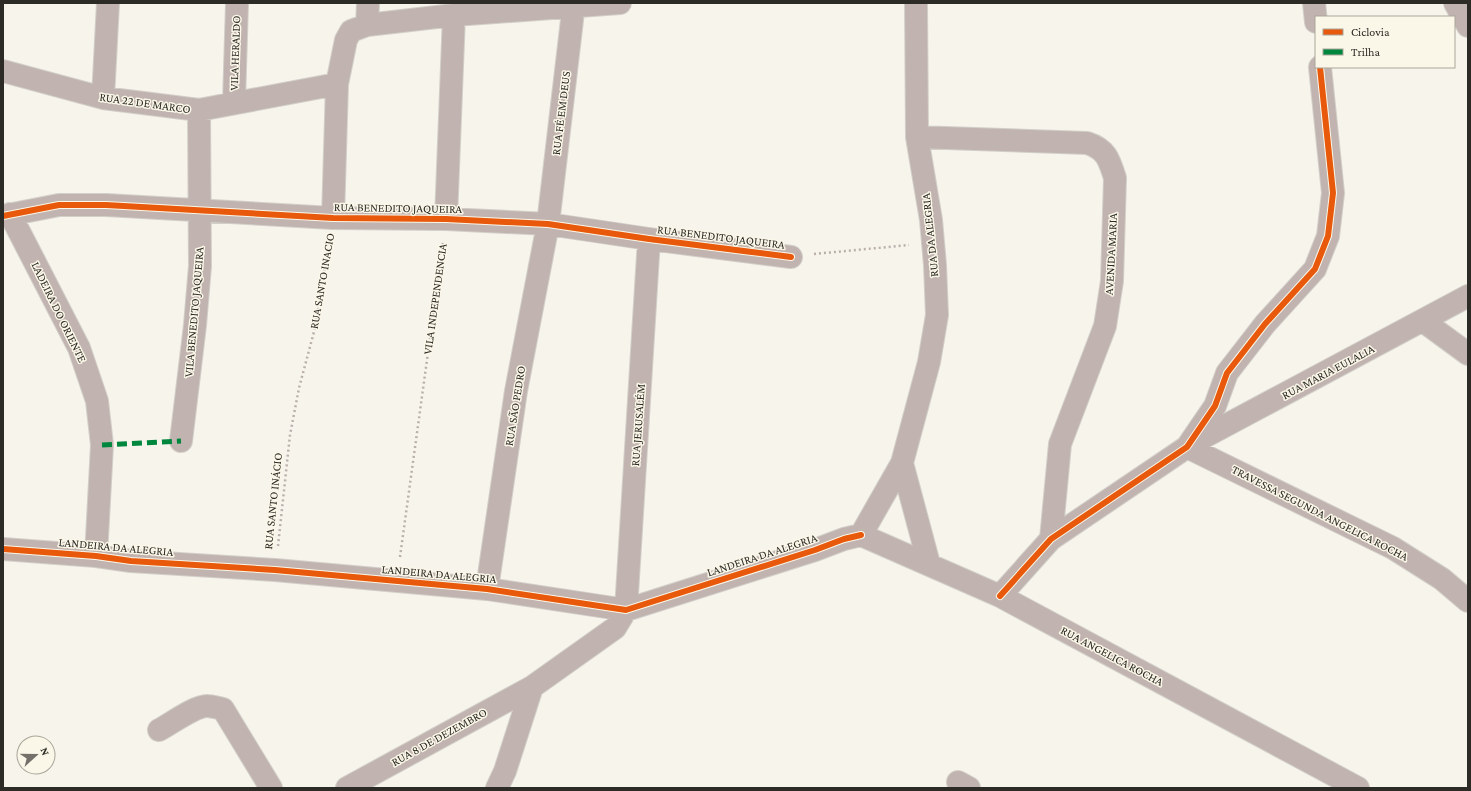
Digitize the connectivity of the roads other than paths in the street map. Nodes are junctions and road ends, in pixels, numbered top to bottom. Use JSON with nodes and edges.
{"nodes":[{"id":1,"x":108,"y":3,"type":"edge"},
{"id":2,"x":237,"y":3,"type":"edge"},
{"id":3,"x":368,"y":3,"type":"edge"},
{"id":4,"x":620,"y":3,"type":"edge"},
{"id":5,"x":916,"y":3,"type":"edge"},
{"id":6,"x":1314,"y":3,"type":"edge"},
{"id":7,"x":1455,"y":3,"type":"edge"},
{"id":8,"x":574,"y":5,"type":"edge"},
{"id":9,"x":499,"y":8,"type":"edge"},
{"id":10,"x":454,"y":15,"type":"junction"},
{"id":11,"x":1315,"y":16,"type":"edge"},
{"id":12,"x":1468,"y":26,"type":"edge"},
{"id":13,"x":359,"y":28,"type":"junction"},
{"id":14,"x":1320,"y":68,"type":"edge"},
{"id":15,"x":3,"y":71,"type":"edge"},
{"id":16,"x":337,"y":84,"type":"junction"},
{"id":17,"x":102,"y":98,"type":"junction"},
{"id":18,"x":234,"y":102,"type":"junction"},
{"id":19,"x":199,"y":110,"type":"junction"},
{"id":20,"x":917,"y":137,"type":"junction"},
{"id":21,"x":200,"y":210,"type":"junction"},
{"id":22,"x":7,"y":215,"type":"edge"},
{"id":23,"x":333,"y":218,"type":"junction"},
{"id":24,"x":446,"y":219,"type":"junction"},
{"id":25,"x":548,"y":224,"type":"junction"},
{"id":26,"x":649,"y":239,"type":"junction"},
{"id":27,"x":791,"y":257,"type":"road end"},
{"id":28,"x":1468,"y":296,"type":"edge"},
{"id":29,"x":1423,"y":321,"type":"junction"},
{"id":30,"x":1468,"y":354,"type":"edge"},
{"id":31,"x":181,"y":441,"type":"dead end"},
{"id":32,"x":1187,"y":447,"type":"junction"},
{"id":33,"x":902,"y":463,"type":"junction"},
{"id":34,"x":861,"y":535,"type":"junction"},
{"id":35,"x":1051,"y":539,"type":"junction"},
{"id":36,"x":3,"y":548,"type":"edge"},
{"id":37,"x":96,"y":556,"type":"junction"},
{"id":38,"x":929,"y":564,"type":"junction"},
{"id":39,"x":487,"y":589,"type":"junction"},
{"id":40,"x":1000,"y":596,"type":"junction"},
{"id":41,"x":1468,"y":601,"type":"edge"},
{"id":42,"x":626,"y":610,"type":"junction"},
{"id":43,"x":532,"y":687,"type":"junction"},
{"id":44,"x":159,"y":730,"type":"dead end"},
{"id":45,"x":271,"y":788,"type":"edge"},
{"id":46,"x":346,"y":788,"type":"edge"},
{"id":47,"x":497,"y":788,"type":"edge"},
{"id":48,"x":1358,"y":788,"type":"edge"}],
"edges":[{"from":1,"to":17,"type":"street"},
{"from":2,"to":18,"type":"street","name":"VILA HERALDO"},
{"from":3,"to":13,"type":"street","name":"RUA SANTO INACIO"},
{"from":4,"to":8,"type":"street"},
{"from":5,"to":20,"type":"street","name":"RUA DA ALEGRIA"},
{"from":6,"to":11,"type":"street"},
{"from":7,"to":12,"type":"street"},
{"from":8,"to":9,"type":"street"},
{"from":8,"to":25,"type":"street","name":"RUA FÉ EM DEUS"},
{"from":9,"to":10,"type":"street"},
{"from":10,"to":13,"type":"street"},
{"from":10,"to":24,"type":"street"},
{"from":13,"to":16,"type":"street","name":"RUA SANTO INACIO"},
{"from":14,"to":32,"type":"street"},
{"from":15,"to":17,"type":"street","name":"RUA 22 DE MARCO"},
{"from":16,"to":18,"type":"street","name":"RUA 22 DE MARCO"},
{"from":16,"to":23,"type":"street","name":"RUA SANTO INACIO"},
{"from":17,"to":19,"type":"street","name":"RUA 22 DE MARCO"},
{"from":18,"to":19,"type":"street","name":"RUA 22 DE MARCO"},
{"from":19,"to":21,"type":"street","name":"VILA BENEDITO JAQUEIRA"},
{"from":20,"to":33,"type":"street","name":"RUA DA ALEGRIA"},
{"from":20,"to":35,"type":"street","name":"AVENIDA MARIA"},
{"from":21,"to":22,"type":"street","name":"RUA BENEDITO JAQUEIRA"},
{"from":21,"to":23,"type":"street","name":"RUA BENEDITO JAQUEIRA"},
{"from":21,"to":31,"type":"street","name":"VILA BENEDITO JAQUEIRA"},
{"from":22,"to":37,"type":"street","name":"LADEIRA DO ORIENTE"},
{"from":23,"to":24,"type":"street","name":"RUA BENEDITO JAQUEIRA"},
{"from":24,"to":25,"type":"street","name":"RUA BENEDITO JAQUEIRA"},
{"from":25,"to":26,"type":"street","name":"RUA BENEDITO JAQUEIRA"},
{"from":25,"to":39,"type":"street","name":"RUA SÃO PEDRO"},
{"from":26,"to":27,"type":"street","name":"RUA BENEDITO JAQUEIRA"},
{"from":26,"to":42,"type":"street","name":"RUA JERUSALÉM"},
{"from":28,"to":29,"type":"street","name":"RUA MARIA EULALIA"},
{"from":29,"to":30,"type":"street"},
{"from":29,"to":32,"type":"street","name":"RUA MARIA EULALIA"},
{"from":32,"to":35,"type":"street","name":"RUA MARIA EULALIA"},
{"from":32,"to":41,"type":"street","name":"TRAVESSA SEGUNDA ANGELICA ROCHA"},
{"from":33,"to":34,"type":"street","name":"RUA DA ALEGRIA"},
{"from":33,"to":38,"type":"street","name":"RUA DA ALEGRIA"},
{"from":34,"to":38,"type":"street","name":"RUA ANGELICA ROCHA"},
{"from":34,"to":42,"type":"street","name":"LANDEIRA DA ALEGRIA"},
{"from":35,"to":40,"type":"street","name":"RUA MARIA EULALIA"},
{"from":36,"to":37,"type":"street","name":"LANDEIRA DA ALEGRIA"},
{"from":37,"to":39,"type":"street","name":"LANDEIRA DA ALEGRIA"},
{"from":38,"to":40,"type":"street","name":"RUA ANGELICA ROCHA"},
{"from":39,"to":42,"type":"street","name":"LANDEIRA DA ALEGRIA"},
{"from":40,"to":48,"type":"street","name":"RUA ANGELICA ROCHA"},
{"from":42,"to":43,"type":"street","name":"RUA 8 DE DEZEMBRO"},
{"from":43,"to":46,"type":"street","name":"RUA 8 DE DEZEMBRO"},
{"from":43,"to":47,"type":"street"},
{"from":44,"to":45,"type":"street"}]}
